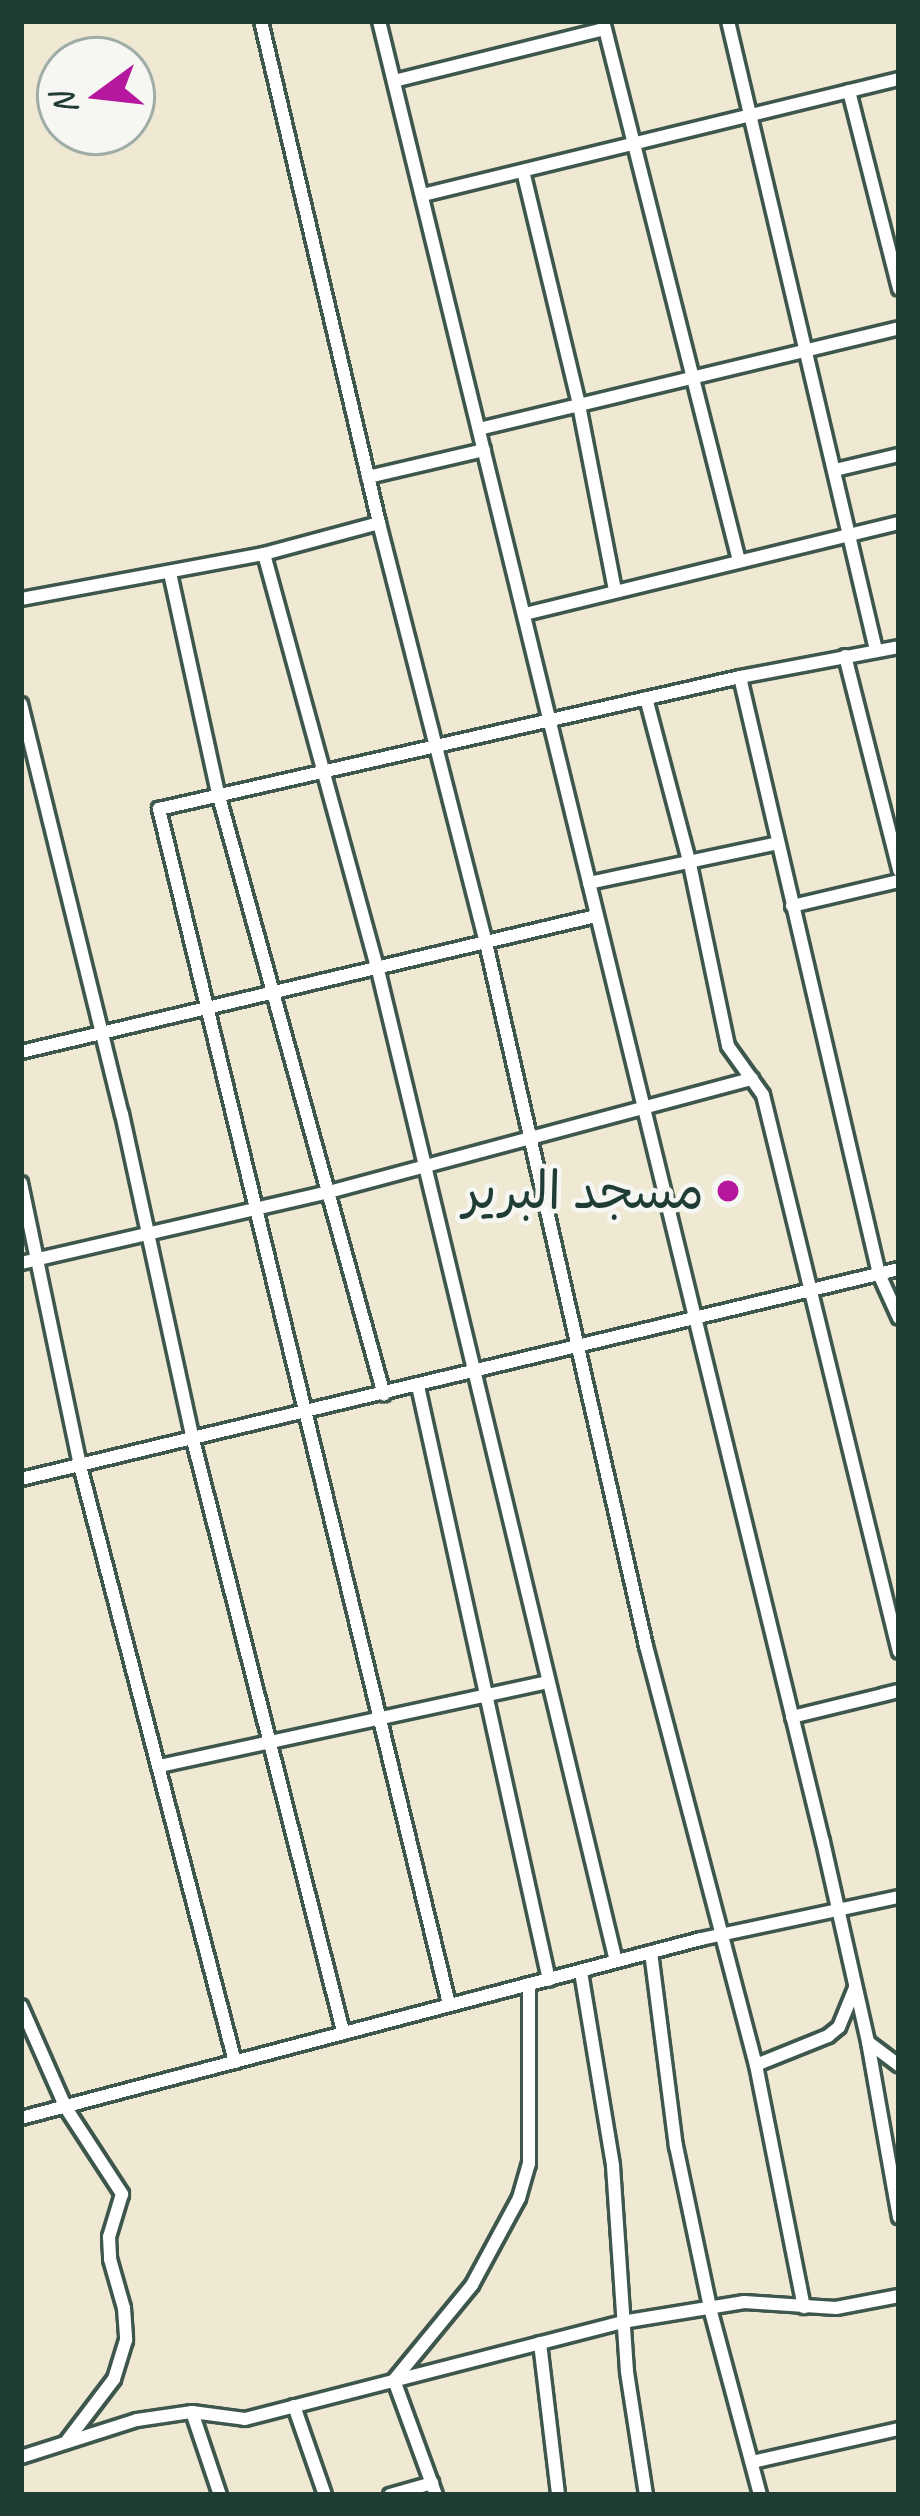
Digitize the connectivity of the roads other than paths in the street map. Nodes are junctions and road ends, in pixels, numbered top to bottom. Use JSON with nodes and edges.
{"nodes":[{"id":1,"x":261,"y":21,"type":"edge"},
{"id":2,"x":379,"y":21,"type":"edge"},
{"id":3,"x":728,"y":21,"type":"edge"},
{"id":4,"x":604,"y":25,"type":"edge"},
{"id":5,"x":899,"y":79,"type":"edge"},
{"id":6,"x":394,"y":81,"type":"junction"},
{"id":7,"x":849,"y":91,"type":"junction"},
{"id":8,"x":751,"y":116,"type":"junction"},
{"id":9,"x":634,"y":144,"type":"junction"},
{"id":10,"x":523,"y":171,"type":"junction"},
{"id":11,"x":423,"y":195,"type":"junction"},
{"id":12,"x":899,"y":289,"type":"edge"},
{"id":13,"x":899,"y":328,"type":"edge"},
{"id":14,"x":806,"y":352,"type":"junction"},
{"id":15,"x":694,"y":377,"type":"junction"},
{"id":16,"x":579,"y":405,"type":"junction"},
{"id":17,"x":479,"y":429,"type":"junction"},
{"id":18,"x":484,"y":450,"type":"junction"},
{"id":19,"x":899,"y":455,"type":"edge"},
{"id":20,"x":835,"y":470,"type":"junction"},
{"id":21,"x":368,"y":477,"type":"junction"},
{"id":22,"x":379,"y":523,"type":"junction"},
{"id":23,"x":899,"y":523,"type":"edge"},
{"id":24,"x":849,"y":534,"type":"junction"},
{"id":25,"x":264,"y":554,"type":"junction"},
{"id":26,"x":739,"y":561,"type":"junction"},
{"id":27,"x":170,"y":573,"type":"junction"},
{"id":28,"x":616,"y":590,"type":"junction"},
{"id":29,"x":21,"y":598,"type":"edge"},
{"id":30,"x":525,"y":614,"type":"junction"},
{"id":31,"x":899,"y":647,"type":"edge"},
{"id":32,"x":876,"y":650,"type":"junction"},
{"id":33,"x":845,"y":656,"type":"junction"},
{"id":34,"x":740,"y":677,"type":"junction"},
{"id":35,"x":646,"y":698,"type":"junction"},
{"id":36,"x":21,"y":704,"type":"edge"},
{"id":37,"x":551,"y":719,"type":"junction"},
{"id":38,"x":437,"y":744,"type":"junction"},
{"id":39,"x":323,"y":769,"type":"junction"},
{"id":40,"x":218,"y":793,"type":"junction"},
{"id":41,"x":778,"y":843,"type":"junction"},
{"id":42,"x":690,"y":864,"type":"junction"},
{"id":43,"x":899,"y":870,"type":"edge"},
{"id":44,"x":899,"y":881,"type":"edge"},
{"id":45,"x":589,"y":883,"type":"junction"},
{"id":46,"x":792,"y":906,"type":"junction"},
{"id":47,"x":596,"y":916,"type":"junction"},
{"id":48,"x":486,"y":943,"type":"junction"},
{"id":49,"x":378,"y":970,"type":"junction"},
{"id":50,"x":272,"y":994,"type":"junction"},
{"id":51,"x":210,"y":1010,"type":"junction"},
{"id":52,"x":102,"y":1034,"type":"junction"},
{"id":53,"x":21,"y":1052,"type":"edge"},
{"id":54,"x":752,"y":1079,"type":"junction"},
{"id":55,"x":641,"y":1111,"type":"junction"},
{"id":56,"x":530,"y":1140,"type":"junction"},
{"id":57,"x":423,"y":1168,"type":"junction"},
{"id":58,"x":21,"y":1183,"type":"edge"},
{"id":59,"x":329,"y":1192,"type":"junction"},
{"id":60,"x":257,"y":1208,"type":"junction"},
{"id":61,"x":146,"y":1233,"type":"junction"},
{"id":62,"x":38,"y":1258,"type":"junction"},
{"id":63,"x":21,"y":1263,"type":"edge"},
{"id":64,"x":899,"y":1269,"type":"edge"},
{"id":65,"x":879,"y":1274,"type":"junction"},
{"id":66,"x":808,"y":1288,"type":"junction"},
{"id":67,"x":899,"y":1318,"type":"edge"},
{"id":68,"x":695,"y":1319,"type":"junction"},
{"id":69,"x":580,"y":1348,"type":"junction"},
{"id":70,"x":473,"y":1374,"type":"junction"},
{"id":71,"x":418,"y":1386,"type":"junction"},
{"id":72,"x":384,"y":1395,"type":"junction"},
{"id":73,"x":304,"y":1413,"type":"junction"},
{"id":74,"x":193,"y":1440,"type":"junction"},
{"id":75,"x":80,"y":1466,"type":"junction"},
{"id":76,"x":21,"y":1479,"type":"edge"},
{"id":77,"x":899,"y":1652,"type":"edge"},
{"id":78,"x":546,"y":1682,"type":"junction"},
{"id":79,"x":899,"y":1691,"type":"edge"},
{"id":80,"x":484,"y":1695,"type":"junction"},
{"id":81,"x":792,"y":1717,"type":"junction"},
{"id":82,"x":376,"y":1719,"type":"junction"},
{"id":83,"x":267,"y":1742,"type":"junction"},
{"id":84,"x":159,"y":1766,"type":"junction"},
{"id":85,"x":899,"y":1897,"type":"edge"},
{"id":86,"x":838,"y":1910,"type":"junction"},
{"id":87,"x":720,"y":1935,"type":"junction"},
{"id":88,"x":651,"y":1952,"type":"junction"},
{"id":89,"x":616,"y":1961,"type":"junction"},
{"id":90,"x":581,"y":1972,"type":"junction"},
{"id":91,"x":549,"y":1980,"type":"junction"},
{"id":92,"x":529,"y":1984,"type":"junction"},
{"id":93,"x":855,"y":1987,"type":"junction"},
{"id":94,"x":448,"y":2004,"type":"junction"},
{"id":95,"x":21,"y":2006,"type":"edge"},
{"id":96,"x":343,"y":2031,"type":"junction"},
{"id":97,"x":868,"y":2042,"type":"junction"},
{"id":98,"x":236,"y":2062,"type":"junction"},
{"id":99,"x":756,"y":2065,"type":"junction"},
{"id":100,"x":899,"y":2065,"type":"edge"},
{"id":101,"x":66,"y":2108,"type":"junction"},
{"id":102,"x":21,"y":2118,"type":"edge"},
{"id":103,"x":899,"y":2217,"type":"edge"},
{"id":104,"x":899,"y":2296,"type":"edge"},
{"id":105,"x":804,"y":2307,"type":"junction"},
{"id":106,"x":710,"y":2308,"type":"junction"},
{"id":107,"x":622,"y":2322,"type":"junction"},
{"id":108,"x":540,"y":2343,"type":"junction"},
{"id":109,"x":394,"y":2380,"type":"junction"},
{"id":110,"x":294,"y":2406,"type":"junction"},
{"id":111,"x":192,"y":2412,"type":"junction"},
{"id":112,"x":899,"y":2429,"type":"edge"},
{"id":113,"x":66,"y":2442,"type":"junction"},
{"id":114,"x":21,"y":2457,"type":"edge"},
{"id":115,"x":752,"y":2462,"type":"junction"},
{"id":116,"x":434,"y":2489,"type":"edge"},
{"id":117,"x":220,"y":2495,"type":"edge"},
{"id":118,"x":325,"y":2495,"type":"edge"},
{"id":119,"x":390,"y":2495,"type":"edge"},
{"id":120,"x":558,"y":2495,"type":"edge"},
{"id":121,"x":646,"y":2495,"type":"edge"},
{"id":122,"x":760,"y":2495,"type":"edge"}],
"edges":[{"from":1,"to":21,"type":"street"},
{"from":2,"to":6,"type":"street"},
{"from":3,"to":8,"type":"street"},
{"from":4,"to":6,"type":"street"},
{"from":4,"to":9,"type":"street"},
{"from":5,"to":7,"type":"street"},
{"from":6,"to":11,"type":"street"},
{"from":7,"to":8,"type":"street"},
{"from":7,"to":12,"type":"street"},
{"from":8,"to":9,"type":"street"},
{"from":8,"to":14,"type":"street"},
{"from":9,"to":10,"type":"street"},
{"from":9,"to":15,"type":"street"},
{"from":10,"to":11,"type":"street"},
{"from":10,"to":16,"type":"street"},
{"from":11,"to":17,"type":"street"},
{"from":13,"to":14,"type":"street"},
{"from":14,"to":15,"type":"street"},
{"from":14,"to":20,"type":"street"},
{"from":15,"to":16,"type":"street"},
{"from":15,"to":26,"type":"street"},
{"from":16,"to":17,"type":"street"},
{"from":16,"to":28,"type":"street"},
{"from":17,"to":18,"type":"street"},
{"from":18,"to":21,"type":"street"},
{"from":18,"to":30,"type":"street"},
{"from":19,"to":20,"type":"street"},
{"from":20,"to":24,"type":"street"},
{"from":21,"to":22,"type":"street"},
{"from":22,"to":25,"type":"street"},
{"from":22,"to":38,"type":"street"},
{"from":23,"to":24,"type":"street"},
{"from":24,"to":26,"type":"street"},
{"from":24,"to":32,"type":"street"},
{"from":25,"to":27,"type":"street"},
{"from":25,"to":39,"type":"street"},
{"from":26,"to":28,"type":"street"},
{"from":27,"to":29,"type":"street"},
{"from":27,"to":40,"type":"street"},
{"from":28,"to":30,"type":"street"},
{"from":30,"to":37,"type":"street"},
{"from":31,"to":32,"type":"street"},
{"from":32,"to":33,"type":"street"},
{"from":33,"to":34,"type":"street"},
{"from":33,"to":43,"type":"street"},
{"from":34,"to":35,"type":"street"},
{"from":34,"to":41,"type":"street"},
{"from":35,"to":37,"type":"street"},
{"from":35,"to":42,"type":"street"},
{"from":36,"to":52,"type":"street"},
{"from":37,"to":38,"type":"street"},
{"from":37,"to":45,"type":"street"},
{"from":38,"to":39,"type":"street"},
{"from":38,"to":48,"type":"street"},
{"from":39,"to":40,"type":"street"},
{"from":39,"to":49,"type":"street"},
{"from":40,"to":50,"type":"street"},
{"from":40,"to":51,"type":"street"},
{"from":41,"to":42,"type":"street"},
{"from":41,"to":46,"type":"street"},
{"from":42,"to":45,"type":"street"},
{"from":42,"to":54,"type":"street"},
{"from":44,"to":46,"type":"street"},
{"from":45,"to":47,"type":"street"},
{"from":46,"to":65,"type":"street"},
{"from":47,"to":48,"type":"street"},
{"from":47,"to":55,"type":"street"},
{"from":48,"to":49,"type":"street"},
{"from":48,"to":56,"type":"street"},
{"from":49,"to":50,"type":"street"},
{"from":49,"to":57,"type":"street"},
{"from":50,"to":51,"type":"street"},
{"from":50,"to":59,"type":"street"},
{"from":51,"to":52,"type":"street"},
{"from":51,"to":60,"type":"street"},
{"from":52,"to":53,"type":"street"},
{"from":52,"to":61,"type":"street"},
{"from":54,"to":55,"type":"street"},
{"from":54,"to":66,"type":"street"},
{"from":55,"to":56,"type":"street"},
{"from":55,"to":68,"type":"street"},
{"from":56,"to":57,"type":"street"},
{"from":56,"to":69,"type":"street"},
{"from":57,"to":59,"type":"street"},
{"from":57,"to":70,"type":"street"},
{"from":58,"to":62,"type":"street"},
{"from":59,"to":60,"type":"street"},
{"from":59,"to":72,"type":"street"},
{"from":60,"to":61,"type":"street"},
{"from":60,"to":73,"type":"street"},
{"from":61,"to":62,"type":"street"},
{"from":61,"to":74,"type":"street"},
{"from":62,"to":63,"type":"street"},
{"from":62,"to":75,"type":"street"},
{"from":64,"to":65,"type":"street"},
{"from":65,"to":66,"type":"street"},
{"from":65,"to":67,"type":"street"},
{"from":66,"to":68,"type":"street"},
{"from":66,"to":77,"type":"street"},
{"from":68,"to":69,"type":"street"},
{"from":68,"to":81,"type":"street"},
{"from":69,"to":70,"type":"street"},
{"from":69,"to":87,"type":"street"},
{"from":70,"to":71,"type":"street"},
{"from":70,"to":78,"type":"street"},
{"from":71,"to":72,"type":"street"},
{"from":71,"to":80,"type":"street"},
{"from":72,"to":73,"type":"street"},
{"from":73,"to":74,"type":"street"},
{"from":73,"to":82,"type":"street"},
{"from":74,"to":75,"type":"street"},
{"from":74,"to":83,"type":"street"},
{"from":75,"to":76,"type":"street"},
{"from":75,"to":84,"type":"street"},
{"from":78,"to":80,"type":"street"},
{"from":78,"to":89,"type":"street"},
{"from":79,"to":81,"type":"street"},
{"from":80,"to":82,"type":"street"},
{"from":80,"to":91,"type":"street"},
{"from":81,"to":86,"type":"street"},
{"from":82,"to":83,"type":"street"},
{"from":82,"to":94,"type":"street"},
{"from":83,"to":84,"type":"street"},
{"from":83,"to":96,"type":"street"},
{"from":84,"to":98,"type":"street"},
{"from":85,"to":86,"type":"street"},
{"from":86,"to":87,"type":"street"},
{"from":86,"to":93,"type":"street"},
{"from":87,"to":88,"type":"street"},
{"from":87,"to":99,"type":"street"},
{"from":88,"to":89,"type":"street"},
{"from":88,"to":106,"type":"street"},
{"from":89,"to":90,"type":"street"},
{"from":90,"to":91,"type":"street"},
{"from":90,"to":107,"type":"street"},
{"from":91,"to":92,"type":"street"},
{"from":92,"to":94,"type":"street"},
{"from":92,"to":109,"type":"street"},
{"from":93,"to":97,"type":"street"},
{"from":93,"to":99,"type":"street"},
{"from":94,"to":96,"type":"street"},
{"from":95,"to":101,"type":"street"},
{"from":96,"to":98,"type":"street"},
{"from":97,"to":100,"type":"street"},
{"from":97,"to":103,"type":"street"},
{"from":98,"to":101,"type":"street"},
{"from":99,"to":105,"type":"street"},
{"from":101,"to":102,"type":"street"},
{"from":101,"to":113,"type":"street"},
{"from":104,"to":105,"type":"street"},
{"from":105,"to":106,"type":"street"},
{"from":106,"to":107,"type":"street"},
{"from":106,"to":115,"type":"street"},
{"from":107,"to":108,"type":"street"},
{"from":107,"to":121,"type":"street"},
{"from":108,"to":109,"type":"street"},
{"from":108,"to":120,"type":"street"},
{"from":109,"to":110,"type":"street"},
{"from":109,"to":116,"type":"street"},
{"from":110,"to":111,"type":"street"},
{"from":110,"to":118,"type":"street"},
{"from":111,"to":113,"type":"street"},
{"from":111,"to":117,"type":"street"},
{"from":112,"to":115,"type":"street"},
{"from":113,"to":114,"type":"street"},
{"from":115,"to":122,"type":"street"},
{"from":116,"to":119,"type":"street"}]}
